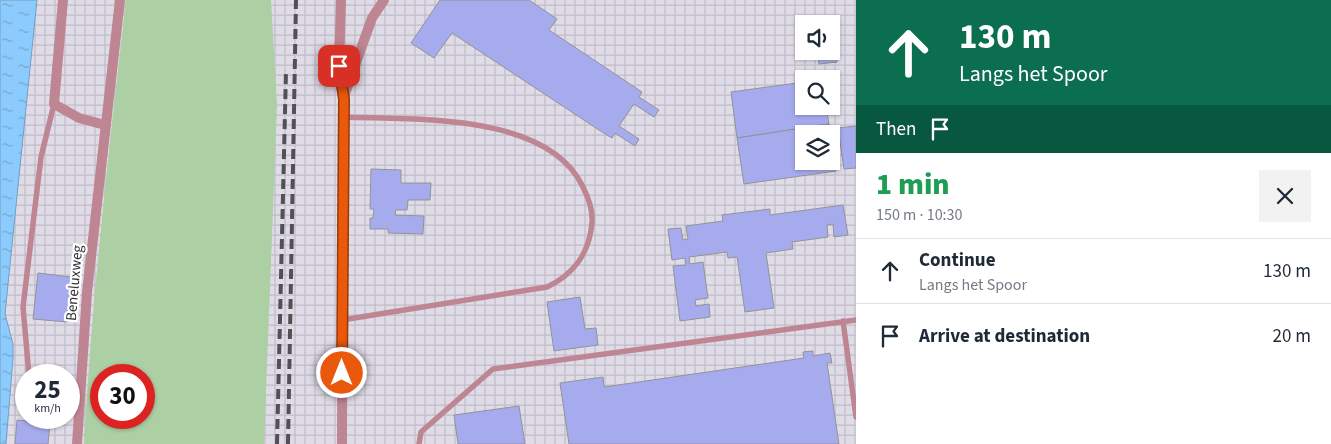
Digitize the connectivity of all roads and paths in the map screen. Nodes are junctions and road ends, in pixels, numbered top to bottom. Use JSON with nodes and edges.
{"nodes":[{"id":1,"x":63,"y":0,"type":"edge"},
{"id":2,"x":120,"y":0,"type":"edge"},
{"id":3,"x":341,"y":0,"type":"edge"},
{"id":4,"x":384,"y":0,"type":"edge"},
{"id":5,"x":344,"y":99,"type":"junction"},
{"id":6,"x":54,"y":104,"type":"junction"},
{"id":7,"x":344,"y":117,"type":"junction"},
{"id":8,"x":105,"y":125,"type":"junction"},
{"id":9,"x":342,"y":320,"type":"junction"},
{"id":10,"x":856,"y":320,"type":"edge"},
{"id":11,"x":842,"y":321,"type":"junction"},
{"id":12,"x":28,"y":364,"type":"edge"},
{"id":13,"x":856,"y":417,"type":"edge"},
{"id":14,"x":77,"y":444,"type":"edge"},
{"id":15,"x":342,"y":444,"type":"edge"},
{"id":16,"x":419,"y":444,"type":"edge"}],
"edges":[{"from":1,"to":6,"type":"street"},
{"from":2,"to":8,"type":"street","name":"Beneluxweg"},
{"from":3,"to":5,"type":"street"},
{"from":4,"to":5,"type":"street"},
{"from":5,"to":7,"type":"street"},
{"from":6,"to":8,"type":"street"},
{"from":6,"to":12,"type":"lane"},
{"from":7,"to":9,"type":"street"},
{"from":7,"to":9,"type":"lane"},
{"from":8,"to":14,"type":"street","name":"Beneluxweg"},
{"from":9,"to":15,"type":"street"},
{"from":10,"to":11,"type":"lane"},
{"from":11,"to":13,"type":"lane"},
{"from":11,"to":16,"type":"lane"}]}
